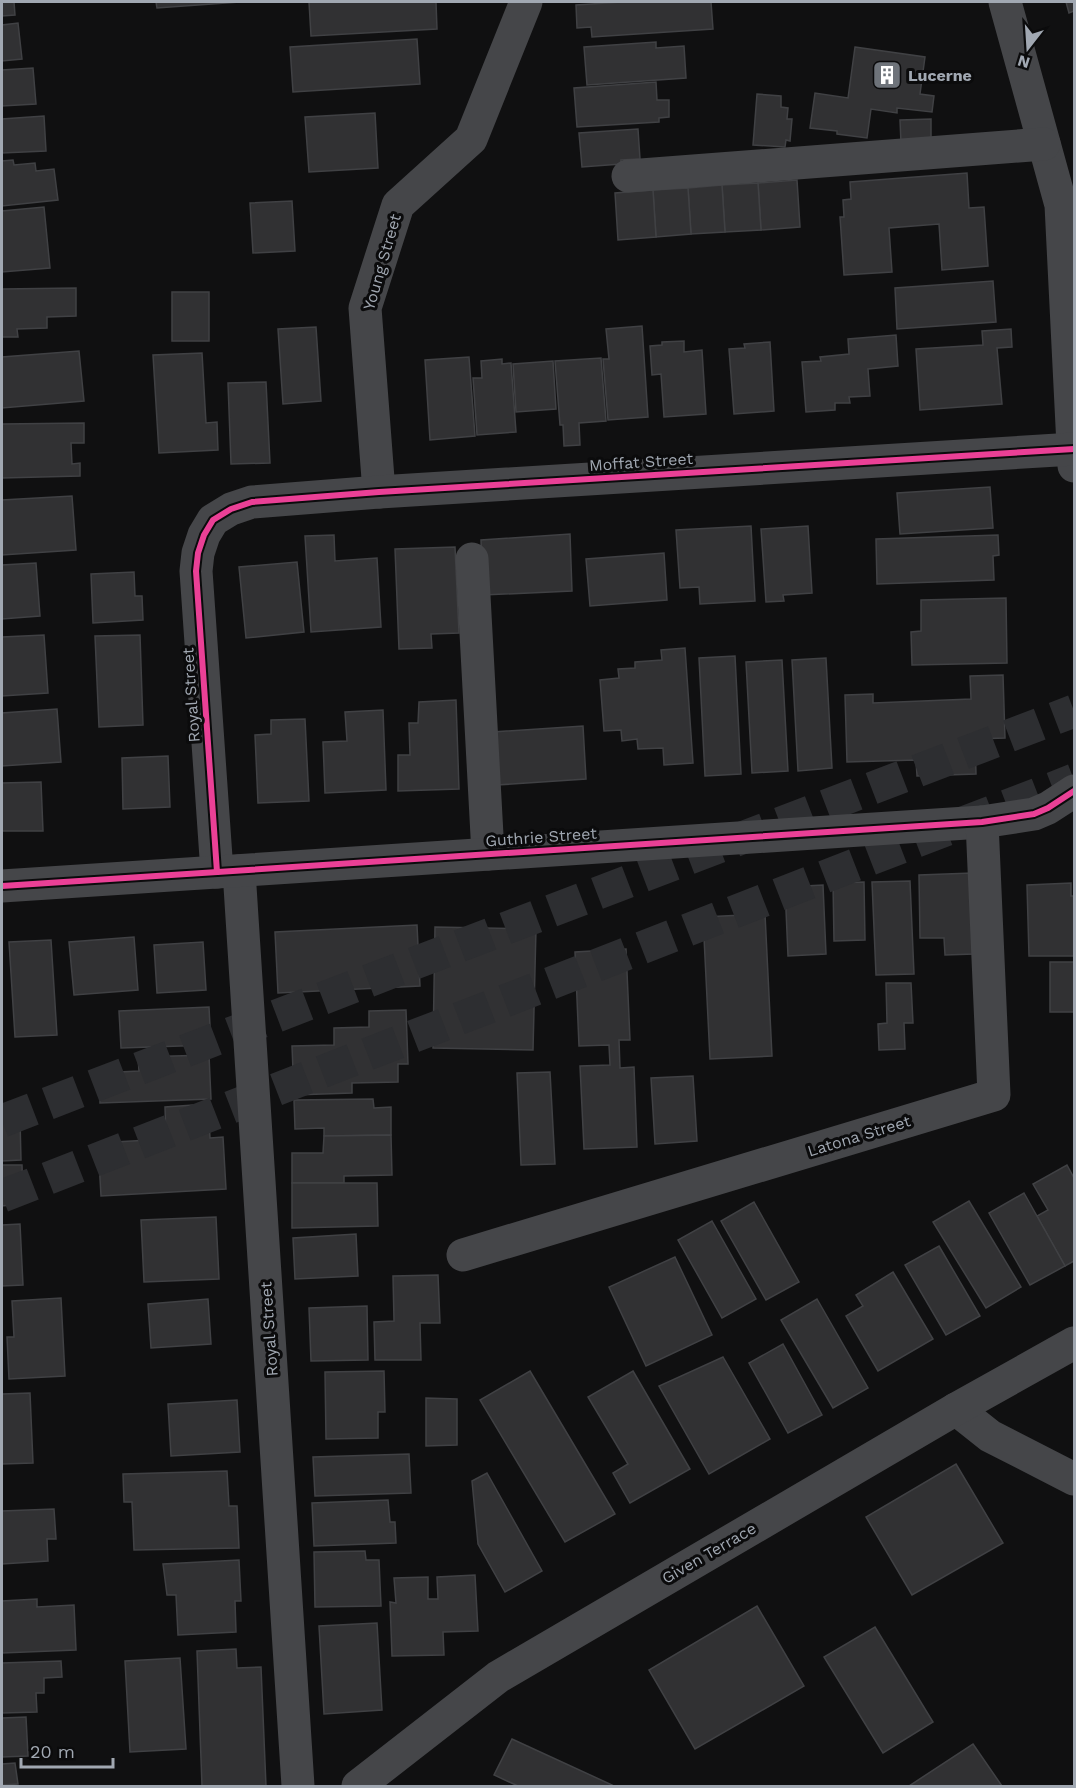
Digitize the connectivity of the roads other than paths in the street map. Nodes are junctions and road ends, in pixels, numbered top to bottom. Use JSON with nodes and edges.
{"nodes":[{"id":1,"x":526,"y":2,"type":"edge"},
{"id":2,"x":1005,"y":2,"type":"edge"},
{"id":3,"x":1044,"y":144,"type":"junction"},
{"id":4,"x":628,"y":177,"type":"dead end"},
{"id":5,"x":1074,"y":448,"type":"edge"},
{"id":6,"x":1074,"y":466,"type":"edge"},
{"id":7,"x":379,"y":492,"type":"junction"},
{"id":8,"x":213,"y":520,"type":"joint"},
{"id":9,"x":472,"y":559,"type":"dead end"},
{"id":10,"x":1074,"y":791,"type":"edge"},
{"id":11,"x":982,"y":822,"type":"junction"},
{"id":12,"x":488,"y":854,"type":"junction"},
{"id":13,"x":228,"y":872,"type":"junction"},
{"id":14,"x":2,"y":886,"type":"edge"},
{"id":15,"x":463,"y":1255,"type":"dead end"},
{"id":16,"x":1074,"y":1343,"type":"edge"},
{"id":17,"x":956,"y":1409,"type":"junction"},
{"id":18,"x":1074,"y":1479,"type":"edge"},
{"id":19,"x":298,"y":1786,"type":"edge"},
{"id":20,"x":358,"y":1786,"type":"edge"}],
"edges":[{"from":1,"to":7,"type":"street","name":"Young Street"},
{"from":2,"to":3,"type":"street"},
{"from":3,"to":4,"type":"street"},
{"from":3,"to":5,"type":"street"},
{"from":5,"to":6,"type":"street"},
{"from":5,"to":7,"type":"street","name":"Moffat Street"},
{"from":7,"to":8,"type":"street","name":"Moffat Street"},
{"from":8,"to":13,"type":"street","name":"Royal Street"},
{"from":9,"to":12,"type":"street"},
{"from":10,"to":11,"type":"street","name":"Guthrie Street"},
{"from":11,"to":12,"type":"street","name":"Guthrie Street"},
{"from":11,"to":15,"type":"street","name":"Latona Street"},
{"from":12,"to":13,"type":"street","name":"Guthrie Street"},
{"from":13,"to":14,"type":"street","name":"Guthrie Street"},
{"from":13,"to":19,"type":"street","name":"Royal Street"},
{"from":16,"to":17,"type":"street","name":"Given Terrace"},
{"from":17,"to":18,"type":"street"},
{"from":17,"to":20,"type":"street","name":"Given Terrace"}]}
